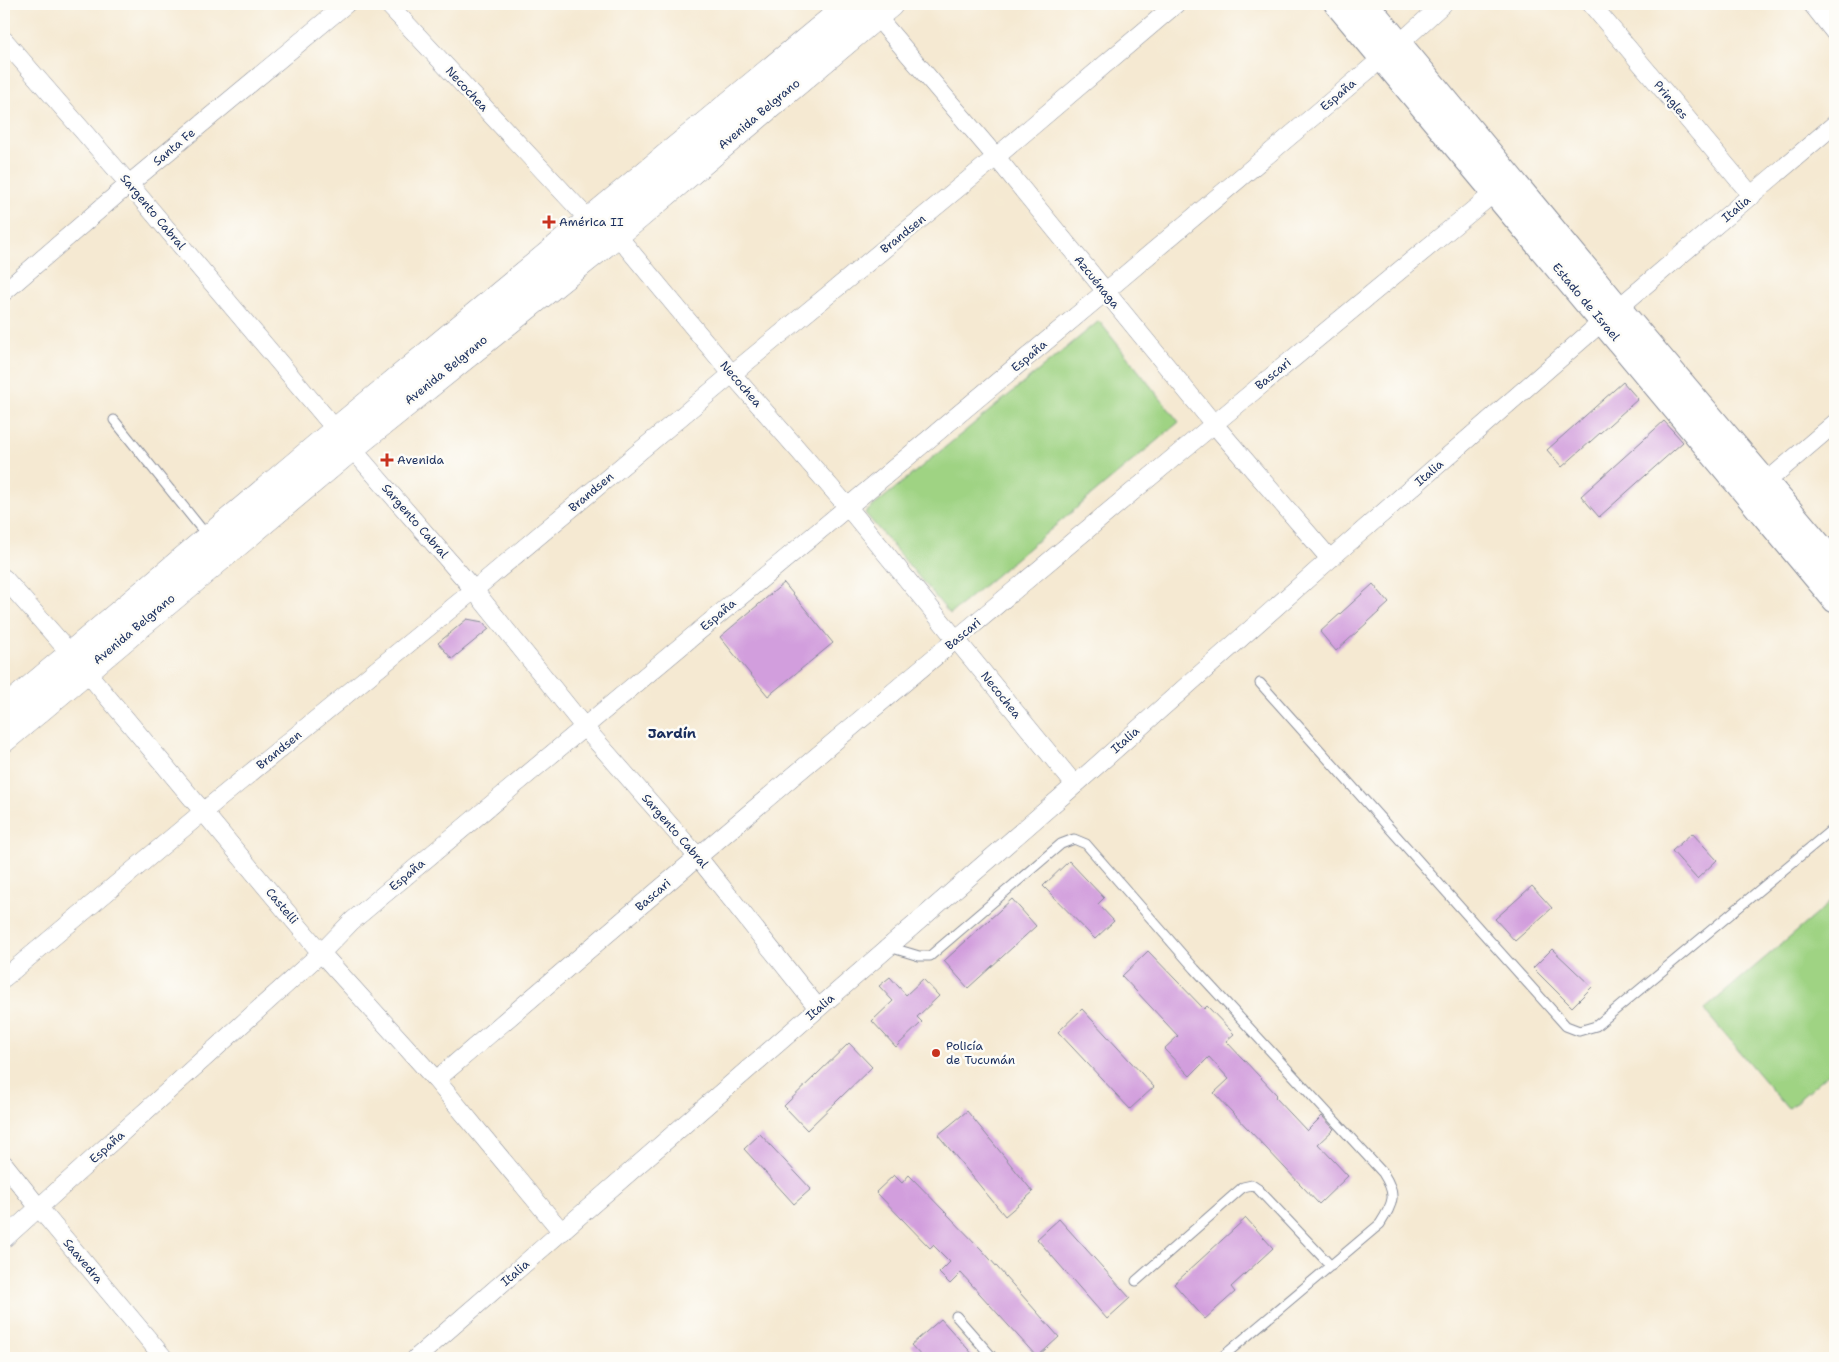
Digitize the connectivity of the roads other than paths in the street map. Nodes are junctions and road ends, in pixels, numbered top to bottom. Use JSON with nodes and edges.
{"nodes":[{"id":1,"x":346,"y":4,"type":"edge"},
{"id":2,"x":388,"y":4,"type":"edge"},
{"id":3,"x":852,"y":4,"type":"edge"},
{"id":4,"x":1176,"y":4,"type":"edge"},
{"id":5,"x":1337,"y":4,"type":"edge"},
{"id":6,"x":1366,"y":4,"type":"edge"},
{"id":7,"x":1443,"y":4,"type":"edge"},
{"id":8,"x":1591,"y":4,"type":"edge"},
{"id":9,"x":1812,"y":4,"type":"edge"},
{"id":10,"x":877,"y":8,"type":"edge"},
{"id":11,"x":1835,"y":33,"type":"edge"},
{"id":12,"x":4,"y":40,"type":"edge"},
{"id":13,"x":1390,"y":50,"type":"junction"},
{"id":14,"x":1835,"y":124,"type":"edge"},
{"id":15,"x":996,"y":157,"type":"junction"},
{"id":16,"x":129,"y":184,"type":"junction"},
{"id":17,"x":1494,"y":192,"type":"junction"},
{"id":18,"x":1752,"y":196,"type":"junction"},
{"id":19,"x":591,"y":222,"type":"junction"},
{"id":20,"x":616,"y":234,"type":"junction"},
{"id":21,"x":4,"y":292,"type":"edge"},
{"id":22,"x":1105,"y":292,"type":"junction"},
{"id":23,"x":1611,"y":315,"type":"junction"},
{"id":24,"x":732,"y":374,"type":"junction"},
{"id":25,"x":114,"y":420,"type":"dead end"},
{"id":26,"x":1835,"y":422,"type":"edge"},
{"id":27,"x":1213,"y":423,"type":"junction"},
{"id":28,"x":344,"y":439,"type":"junction"},
{"id":29,"x":1757,"y":490,"type":"junction"},
{"id":30,"x":847,"y":506,"type":"junction"},
{"id":31,"x":210,"y":539,"type":"junction"},
{"id":32,"x":1330,"y":559,"type":"junction"},
{"id":33,"x":1835,"y":564,"type":"edge"},
{"id":34,"x":4,"y":578,"type":"edge"},
{"id":35,"x":474,"y":590,"type":"junction"},
{"id":36,"x":1833,"y":594,"type":"edge"},
{"id":37,"x":956,"y":640,"type":"junction"},
{"id":38,"x":78,"y":662,"type":"junction"},
{"id":39,"x":1260,"y":683,"type":"dead end"},
{"id":40,"x":4,"y":712,"type":"edge"},
{"id":41,"x":585,"y":728,"type":"junction"},
{"id":42,"x":4,"y":738,"type":"edge"},
{"id":43,"x":1075,"y":785,"type":"junction"},
{"id":44,"x":204,"y":811,"type":"junction"},
{"id":45,"x":1835,"y":827,"type":"edge"},
{"id":46,"x":697,"y":856,"type":"junction"},
{"id":47,"x":889,"y":947,"type":"junction"},
{"id":48,"x":321,"y":953,"type":"junction"},
{"id":49,"x":4,"y":978,"type":"edge"},
{"id":50,"x":818,"y":1008,"type":"junction"},
{"id":51,"x":436,"y":1080,"type":"junction"},
{"id":52,"x":4,"y":1164,"type":"edge"},
{"id":53,"x":39,"y":1208,"type":"junction"},
{"id":54,"x":562,"y":1232,"type":"junction"},
{"id":55,"x":4,"y":1239,"type":"edge"},
{"id":56,"x":1331,"y":1266,"type":"junction"},
{"id":57,"x":1136,"y":1281,"type":"dead end"},
{"id":58,"x":956,"y":1316,"type":"dead end"},
{"id":59,"x":164,"y":1358,"type":"edge"},
{"id":60,"x":416,"y":1358,"type":"edge"},
{"id":61,"x":993,"y":1358,"type":"edge"},
{"id":62,"x":1221,"y":1358,"type":"edge"}],
"edges":[{"from":1,"to":16,"type":"street","name":"Santa Fe"},
{"from":2,"to":19,"type":"street","name":"Necochea"},
{"from":3,"to":19,"type":"main road","name":"Avenida Belgrano"},
{"from":4,"to":15,"type":"street","name":"Brandsen"},
{"from":5,"to":13,"type":"main road","name":"Estado de Israel"},
{"from":6,"to":13,"type":"main road","name":"Estado de Israel"},
{"from":7,"to":13,"type":"street","name":"España"},
{"from":8,"to":18,"type":"street","name":"Pringles"},
{"from":9,"to":11,"type":"street"},
{"from":10,"to":15,"type":"street","name":"Azcuénaga"},
{"from":10,"to":20,"type":"main road","name":"Avenida Belgrano"},
{"from":12,"to":16,"type":"street","name":"Sargento Cabral"},
{"from":13,"to":17,"type":"main road","name":"Estado de Israel"},
{"from":13,"to":22,"type":"street","name":"España"},
{"from":13,"to":23,"type":"main road","name":"Estado de Israel"},
{"from":14,"to":18,"type":"street","name":"Italia"},
{"from":15,"to":22,"type":"street","name":"Azcuénaga"},
{"from":15,"to":24,"type":"street","name":"Brandsen"},
{"from":16,"to":21,"type":"street","name":"Santa Fe"},
{"from":16,"to":28,"type":"street","name":"Sargento Cabral"},
{"from":17,"to":23,"type":"main road","name":"Estado de Israel"},
{"from":17,"to":27,"type":"street","name":"Bascari"},
{"from":18,"to":23,"type":"street","name":"Italia"},
{"from":19,"to":20,"type":"street","name":"Necochea"},
{"from":19,"to":28,"type":"main road","name":"Avenida Belgrano"},
{"from":20,"to":24,"type":"street","name":"Necochea"},
{"from":20,"to":28,"type":"main road","name":"Avenida Belgrano"},
{"from":22,"to":27,"type":"street","name":"Azcuénaga"},
{"from":22,"to":30,"type":"street","name":"España"},
{"from":23,"to":29,"type":"main road","name":"Estado de Israel"},
{"from":23,"to":32,"type":"street","name":"Italia"},
{"from":24,"to":30,"type":"street","name":"Necochea"},
{"from":24,"to":35,"type":"street","name":"Brandsen"},
{"from":25,"to":31,"type":"lane"},
{"from":26,"to":29,"type":"street"},
{"from":27,"to":32,"type":"street","name":"Azcuénaga"},
{"from":27,"to":37,"type":"street","name":"Bascari"},
{"from":28,"to":31,"type":"main road","name":"Avenida Belgrano"},
{"from":28,"to":35,"type":"street","name":"Sargento Cabral"},
{"from":28,"to":38,"type":"main road","name":"Avenida Belgrano"},
{"from":29,"to":33,"type":"main road","name":"Estado de Israel"},
{"from":29,"to":36,"type":"main road","name":"Estado de Israel"},
{"from":30,"to":37,"type":"street","name":"Necochea"},
{"from":30,"to":41,"type":"street","name":"España"},
{"from":31,"to":38,"type":"main road","name":"Avenida Belgrano"},
{"from":32,"to":43,"type":"street","name":"Italia"},
{"from":34,"to":38,"type":"street","name":"Castelli"},
{"from":35,"to":41,"type":"street","name":"Sargento Cabral"},
{"from":35,"to":44,"type":"street","name":"Brandsen"},
{"from":37,"to":43,"type":"street","name":"Necochea"},
{"from":37,"to":46,"type":"street","name":"Bascari"},
{"from":38,"to":40,"type":"main road","name":"Avenida Belgrano"},
{"from":38,"to":42,"type":"main road","name":"Avenida Belgrano"},
{"from":38,"to":44,"type":"street","name":"Castelli"},
{"from":39,"to":45,"type":"lane"},
{"from":41,"to":46,"type":"street","name":"Sargento Cabral"},
{"from":41,"to":48,"type":"street","name":"España"},
{"from":43,"to":47,"type":"street","name":"Italia"},
{"from":44,"to":48,"type":"street","name":"Castelli"},
{"from":44,"to":49,"type":"street","name":"Brandsen"},
{"from":46,"to":50,"type":"street","name":"Sargento Cabral"},
{"from":46,"to":51,"type":"street","name":"Bascari"},
{"from":47,"to":50,"type":"street","name":"Italia"},
{"from":47,"to":56,"type":"lane"},
{"from":48,"to":51,"type":"street","name":"Castelli"},
{"from":48,"to":53,"type":"street","name":"España"},
{"from":50,"to":54,"type":"street","name":"Italia"},
{"from":51,"to":54,"type":"street","name":"Castelli"},
{"from":52,"to":53,"type":"street","name":"Saavedra"},
{"from":53,"to":55,"type":"street","name":"España"},
{"from":53,"to":59,"type":"street","name":"Saavedra"},
{"from":54,"to":60,"type":"street","name":"Italia"},
{"from":56,"to":57,"type":"lane"},
{"from":56,"to":62,"type":"lane"},
{"from":58,"to":61,"type":"lane"}]}
